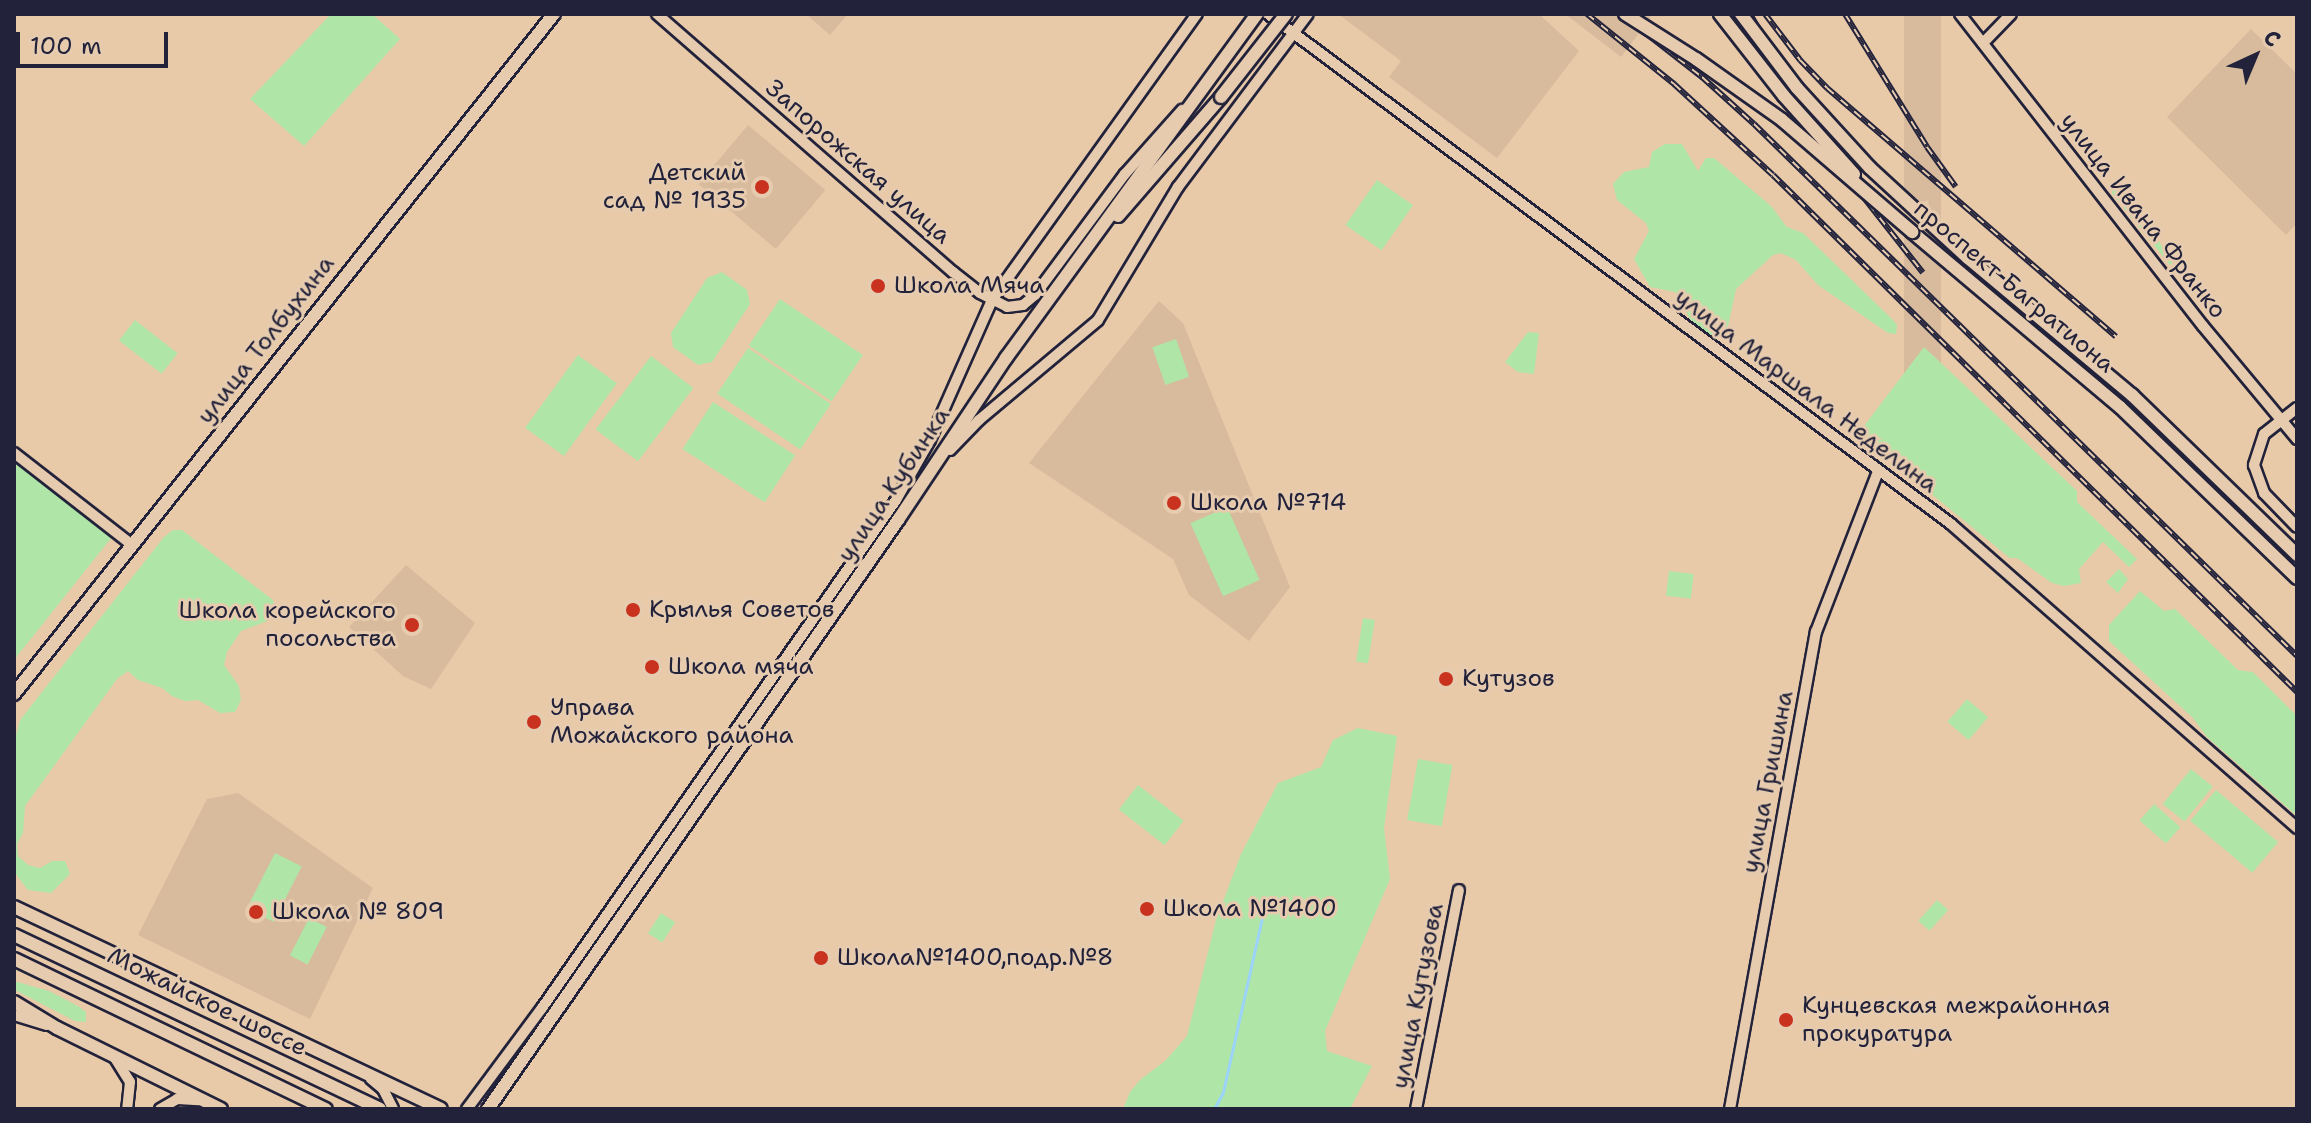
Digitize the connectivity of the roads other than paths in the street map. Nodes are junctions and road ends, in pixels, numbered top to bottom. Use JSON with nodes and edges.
{"nodes":[{"id":1,"x":554,"y":14,"type":"edge"},
{"id":2,"x":657,"y":14,"type":"edge"},
{"id":3,"x":1197,"y":14,"type":"edge"},
{"id":4,"x":1257,"y":14,"type":"edge"},
{"id":5,"x":1268,"y":14,"type":"edge"},
{"id":6,"x":1286,"y":14,"type":"edge"},
{"id":7,"x":1308,"y":14,"type":"edge"},
{"id":8,"x":1625,"y":14,"type":"edge"},
{"id":9,"x":1720,"y":14,"type":"edge"},
{"id":10,"x":1741,"y":14,"type":"edge"},
{"id":11,"x":1960,"y":14,"type":"edge"},
{"id":12,"x":2011,"y":14,"type":"edge"},
{"id":13,"x":1294,"y":31,"type":"junction"},
{"id":14,"x":1983,"y":43,"type":"junction"},
{"id":15,"x":1192,"y":102,"type":"junction"},
{"id":16,"x":1912,"y":232,"type":"junction"},
{"id":17,"x":1075,"y":263,"type":"junction"},
{"id":18,"x":992,"y":300,"type":"junction"},
{"id":19,"x":2297,"y":408,"type":"edge"},
{"id":20,"x":2281,"y":421,"type":"junction"},
{"id":21,"x":2297,"y":439,"type":"edge"},
{"id":22,"x":14,"y":453,"type":"edge"},
{"id":23,"x":1878,"y":471,"type":"junction"},
{"id":24,"x":923,"y":482,"type":"junction"},
{"id":25,"x":2297,"y":527,"type":"edge"},
{"id":26,"x":131,"y":544,"type":"junction"},
{"id":27,"x":2297,"y":555,"type":"edge"},
{"id":28,"x":2297,"y":578,"type":"edge"},
{"id":29,"x":14,"y":694,"type":"edge"},
{"id":30,"x":2297,"y":828,"type":"edge"},
{"id":31,"x":1459,"y":890,"type":"dead end"},
{"id":32,"x":14,"y":907,"type":"edge"},
{"id":33,"x":14,"y":935,"type":"edge"},
{"id":34,"x":14,"y":959,"type":"edge"},
{"id":35,"x":14,"y":1002,"type":"edge"},
{"id":36,"x":14,"y":1015,"type":"edge"},
{"id":37,"x":57,"y":1028,"type":"junction"},
{"id":38,"x":114,"y":1056,"type":"junction"},
{"id":39,"x":363,"y":1073,"type":"junction"},
{"id":40,"x":205,"y":1101,"type":"junction"},
{"id":41,"x":127,"y":1109,"type":"edge"},
{"id":42,"x":160,"y":1109,"type":"edge"},
{"id":43,"x":221,"y":1109,"type":"edge"},
{"id":44,"x":326,"y":1109,"type":"edge"},
{"id":45,"x":380,"y":1109,"type":"edge"},
{"id":46,"x":393,"y":1109,"type":"edge"},
{"id":47,"x":441,"y":1109,"type":"edge"},
{"id":48,"x":467,"y":1109,"type":"edge"},
{"id":49,"x":488,"y":1109,"type":"edge"},
{"id":50,"x":1416,"y":1109,"type":"edge"},
{"id":51,"x":1730,"y":1109,"type":"edge"}],
"edges":[{"from":1,"to":26,"type":"main road","name":"улица Толбухина"},
{"from":2,"to":18,"type":"street","name":"Запорожская улица"},
{"from":3,"to":18,"type":"street"},
{"from":4,"to":15,"type":"main road","name":"улица Кубинка"},
{"from":5,"to":13,"type":"street","name":"улица Маршала Неделина"},
{"from":6,"to":17,"type":"main road","bridge":true},
{"from":7,"to":13,"type":"street"},
{"from":8,"to":16,"type":"main road","bridge":true},
{"from":9,"to":16,"type":"main road","name":"проспект Багратиона","bridge":true},
{"from":10,"to":27,"type":"main road","name":"проспект Багратиона","bridge":true},
{"from":11,"to":14,"type":"street","name":"улица Ивана Франко"},
{"from":12,"to":14,"type":"street"},
{"from":13,"to":23,"type":"street","name":"улица Маршала Неделина"},
{"from":13,"to":24,"type":"street"},
{"from":14,"to":20,"type":"street","name":"улица Ивана Франко"},
{"from":15,"to":17,"type":"main road","name":"улица Кубинка"},
{"from":15,"to":18,"type":"street"},
{"from":16,"to":28,"type":"main road","name":"проспект Багратиона"},
{"from":17,"to":24,"type":"main road","name":"улица Кубинка"},
{"from":18,"to":48,"type":"street"},
{"from":19,"to":20,"type":"street"},
{"from":20,"to":21,"type":"street","name":"улица Ивана Франко"},
{"from":20,"to":25,"type":"street"},
{"from":22,"to":26,"type":"street"},
{"from":23,"to":30,"type":"street","name":"улица Маршала Неделина"},
{"from":23,"to":51,"type":"street","name":"улица Гришина"},
{"from":24,"to":49,"type":"main road","name":"улица Кубинка"},
{"from":26,"to":29,"type":"main road","name":"улица Толбухина"},
{"from":31,"to":50,"type":"street","name":"улица Кутузова"},
{"from":32,"to":39,"type":"main road"},
{"from":33,"to":45,"type":"main road","name":"Можайское шоссе"},
{"from":34,"to":44,"type":"main road","name":"Можайское шоссе"},
{"from":35,"to":37,"type":"main road"},
{"from":36,"to":37,"type":"street"},
{"from":37,"to":38,"type":"main road"},
{"from":38,"to":40,"type":"main road"},
{"from":38,"to":41,"type":"street"},
{"from":39,"to":46,"type":"street"},
{"from":39,"to":47,"type":"main road"},
{"from":40,"to":42,"type":"street"},
{"from":40,"to":43,"type":"main road"}]}
